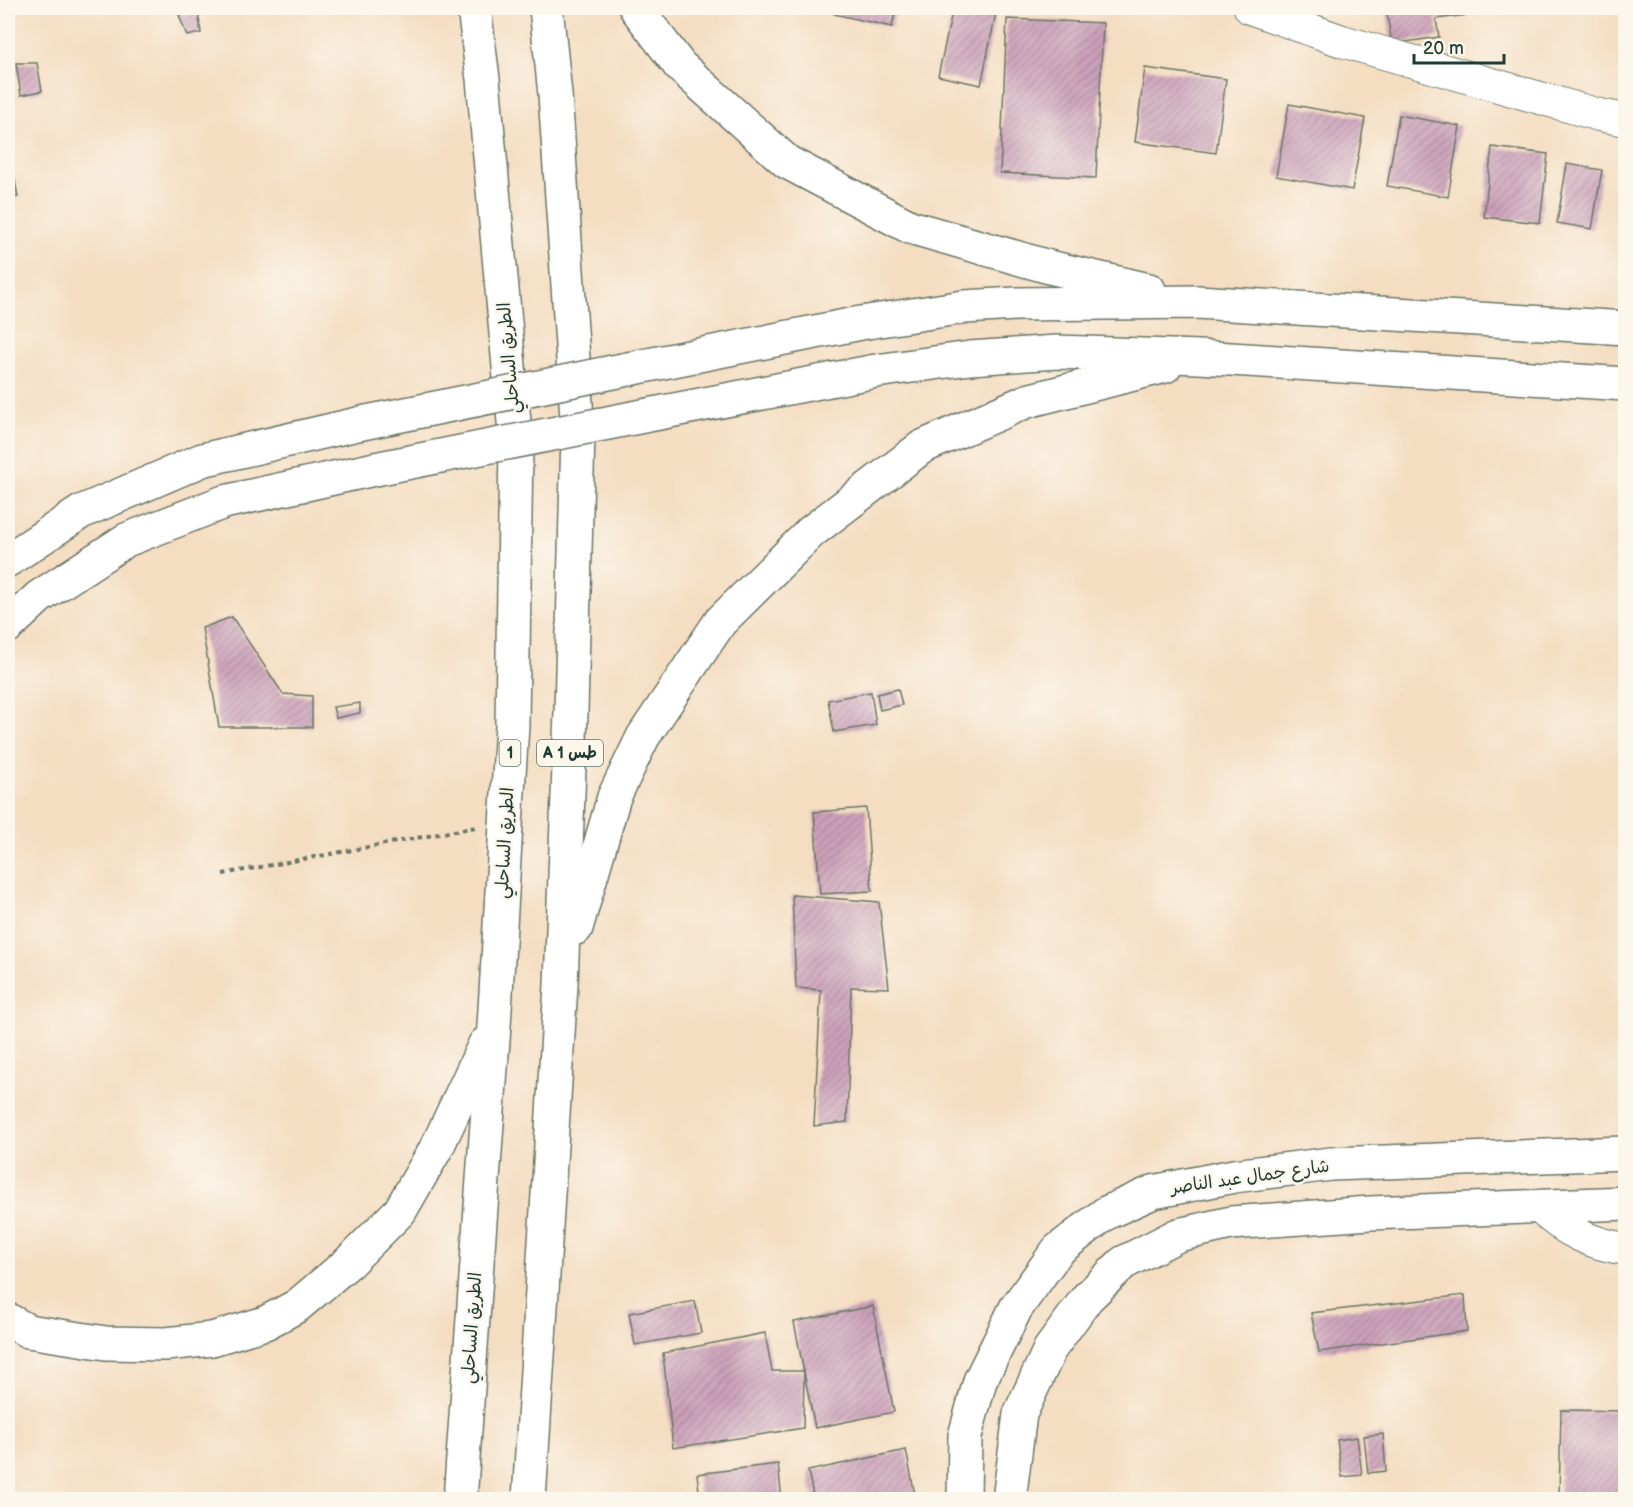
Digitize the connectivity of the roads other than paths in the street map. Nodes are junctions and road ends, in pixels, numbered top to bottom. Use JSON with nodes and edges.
{"nodes":[{"id":1,"x":474,"y":8,"type":"edge"},
{"id":2,"x":546,"y":8,"type":"edge"},
{"id":3,"x":636,"y":8,"type":"edge"},
{"id":4,"x":1250,"y":8,"type":"edge"},
{"id":5,"x":1626,"y":120,"type":"edge"},
{"id":6,"x":1197,"y":302,"type":"junction"},
{"id":7,"x":1626,"y":328,"type":"edge"},
{"id":8,"x":1199,"y":357,"type":"junction"},
{"id":9,"x":1626,"y":384,"type":"edge"},
{"id":10,"x":8,"y":560,"type":"edge"},
{"id":11,"x":8,"y":626,"type":"edge"},
{"id":12,"x":561,"y":985,"type":"junction"},
{"id":13,"x":494,"y":1026,"type":"junction"},
{"id":14,"x":1626,"y":1153,"type":"edge"},
{"id":15,"x":1626,"y":1203,"type":"edge"},
{"id":16,"x":1539,"y":1207,"type":"junction"},
{"id":17,"x":1626,"y":1248,"type":"edge"},
{"id":18,"x":8,"y":1320,"type":"edge"},
{"id":19,"x":456,"y":1496,"type":"edge"},
{"id":20,"x":529,"y":1500,"type":"edge"},
{"id":21,"x":964,"y":1500,"type":"edge"},
{"id":22,"x":1009,"y":1500,"type":"edge"}],
"edges":[{"from":1,"to":13,"type":"main road","name":"الطريق الساحلي","number":"1"},
{"from":2,"to":12,"type":"main road","number":"A 1 طس"},
{"from":3,"to":6,"type":"main road"},
{"from":4,"to":5,"type":"street"},
{"from":6,"to":7,"type":"main road"},
{"from":6,"to":10,"type":"main road","bridge":true},
{"from":8,"to":9,"type":"main road"},
{"from":8,"to":11,"type":"main road","bridge":true},
{"from":8,"to":12,"type":"main road"},
{"from":12,"to":20,"type":"main road","number":"A 1 طس"},
{"from":13,"to":18,"type":"main road"},
{"from":13,"to":19,"type":"main road","name":"الطريق الساحلي","number":"1"},
{"from":14,"to":21,"type":"main road","name":"شارع جمال عبد الناصر"},
{"from":15,"to":16,"type":"main road"},
{"from":16,"to":17,"type":"street"},
{"from":16,"to":22,"type":"main road"}]}
